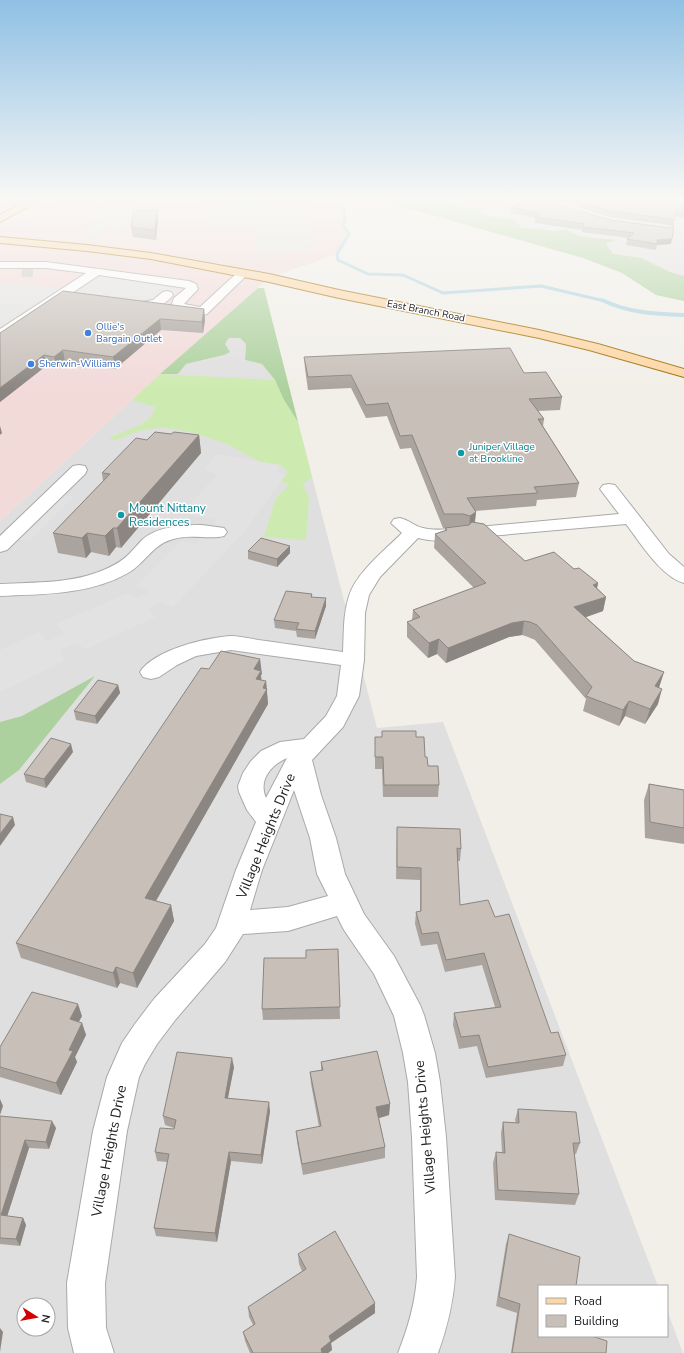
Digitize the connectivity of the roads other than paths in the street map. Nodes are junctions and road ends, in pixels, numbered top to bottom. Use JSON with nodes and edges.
{"nodes":[{"id":1,"x":190,"y":263,"type":"edge"},
{"id":2,"x":0,"y":266,"type":"edge"},
{"id":3,"x":243,"y":273,"type":"junction"},
{"id":4,"x":90,"y":275,"type":"junction"},
{"id":5,"x":167,"y":295,"type":"dead end"},
{"id":6,"x":147,"y":305,"type":"edge"},
{"id":7,"x":0,"y":335,"type":"edge"},
{"id":8,"x":684,"y":373,"type":"edge"},
{"id":9,"x":79,"y":470,"type":"dead end"},
{"id":10,"x":609,"y":489,"type":"dead end"},
{"id":11,"x":630,"y":518,"type":"junction"},
{"id":12,"x":218,"y":532,"type":"dead end"},
{"id":13,"x":0,"y":546,"type":"edge"},
{"id":14,"x":684,"y":577,"type":"edge"},
{"id":15,"x":0,"y":590,"type":"edge"},
{"id":16,"x":353,"y":660,"type":"junction"},
{"id":17,"x":151,"y":672,"type":"dead end"},
{"id":18,"x":306,"y":753,"type":"junction"},
{"id":19,"x":344,"y":902,"type":"junction"},
{"id":20,"x":232,"y":923,"type":"junction"},
{"id":21,"x":94,"y":1353,"type":"edge"},
{"id":22,"x":418,"y":1353,"type":"edge"}],
"edges":[{"from":1,"to":3,"type":"main road","name":"East Branch Road"},
{"from":2,"to":4,"type":"lane"},
{"from":2,"to":4,"type":"lane"},
{"from":3,"to":4,"type":"lane"},
{"from":3,"to":8,"type":"main road","name":"East Branch Road"},
{"from":4,"to":7,"type":"lane"},
{"from":5,"to":6,"type":"lane"},
{"from":9,"to":13,"type":"lane"},
{"from":10,"to":11,"type":"lane"},
{"from":11,"to":14,"type":"lane"},
{"from":11,"to":16,"type":"lane"},
{"from":12,"to":15,"type":"lane"},
{"from":16,"to":17,"type":"lane"},
{"from":16,"to":18,"type":"lane"},
{"from":18,"to":19,"type":"lane","name":"Village Heights Drive"},
{"from":18,"to":20,"type":"lane","name":"Village Heights Drive"},
{"from":19,"to":20,"type":"lane"},
{"from":19,"to":22,"type":"lane","name":"Village Heights Drive"},
{"from":20,"to":21,"type":"lane","name":"Village Heights Drive"}]}
